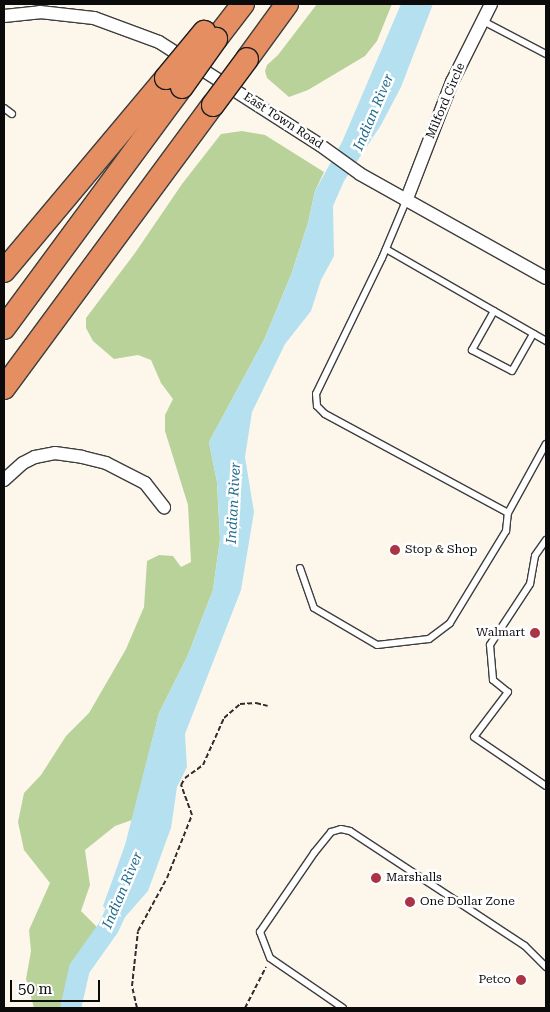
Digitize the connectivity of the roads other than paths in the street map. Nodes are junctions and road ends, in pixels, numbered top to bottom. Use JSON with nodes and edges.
{"nodes":[{"id":1,"x":228,"y":4,"type":"edge"},
{"id":2,"x":242,"y":4,"type":"edge"},
{"id":3,"x":287,"y":4,"type":"edge"},
{"id":4,"x":491,"y":4,"type":"edge"},
{"id":5,"x":4,"y":16,"type":"edge"},
{"id":6,"x":483,"y":21,"type":"junction"},
{"id":7,"x":210,"y":35,"type":"junction"},
{"id":8,"x":546,"y":54,"type":"edge"},
{"id":9,"x":174,"y":82,"type":"junction"},
{"id":10,"x":4,"y":108,"type":"edge"},
{"id":11,"x":12,"y":114,"type":"dead end"},
{"id":12,"x":406,"y":201,"type":"junction"},
{"id":13,"x":386,"y":249,"type":"junction"},
{"id":14,"x":4,"y":271,"type":"edge"},
{"id":15,"x":546,"y":278,"type":"edge"},
{"id":16,"x":494,"y":311,"type":"junction"},
{"id":17,"x":4,"y":328,"type":"edge"},
{"id":18,"x":533,"y":334,"type":"junction"},
{"id":19,"x":546,"y":341,"type":"edge"},
{"id":20,"x":4,"y":388,"type":"edge"},
{"id":21,"x":546,"y":444,"type":"edge"},
{"id":22,"x":4,"y":480,"type":"edge"},
{"id":23,"x":164,"y":507,"type":"dead end"},
{"id":24,"x":508,"y":513,"type":"junction"},
{"id":25,"x":546,"y":540,"type":"edge"},
{"id":26,"x":300,"y":568,"type":"dead end"},
{"id":27,"x":546,"y":786,"type":"edge"},
{"id":28,"x":546,"y":967,"type":"edge"},
{"id":29,"x":343,"y":1008,"type":"edge"}],
"edges":[{"from":1,"to":7,"type":"highway"},
{"from":2,"to":7,"type":"highway"},
{"from":3,"to":20,"type":"highway","bridge":true},
{"from":4,"to":6,"type":"street","name":"Milford Circle"},
{"from":5,"to":12,"type":"street","name":"East Town Road"},
{"from":6,"to":8,"type":"lane"},
{"from":6,"to":12,"type":"street","name":"Milford Circle"},
{"from":7,"to":9,"type":"highway","bridge":true},
{"from":9,"to":14,"type":"highway"},
{"from":9,"to":17,"type":"highway"},
{"from":10,"to":11,"type":"lane"},
{"from":12,"to":13,"type":"lane"},
{"from":12,"to":15,"type":"street","name":"East Town Road"},
{"from":13,"to":16,"type":"lane"},
{"from":13,"to":24,"type":"lane"},
{"from":16,"to":18,"type":"lane"},
{"from":16,"to":18,"type":"lane"},
{"from":18,"to":19,"type":"lane"},
{"from":21,"to":24,"type":"lane"},
{"from":22,"to":23,"type":"street"},
{"from":24,"to":26,"type":"lane"},
{"from":25,"to":27,"type":"lane"},
{"from":28,"to":29,"type":"lane"}]}
